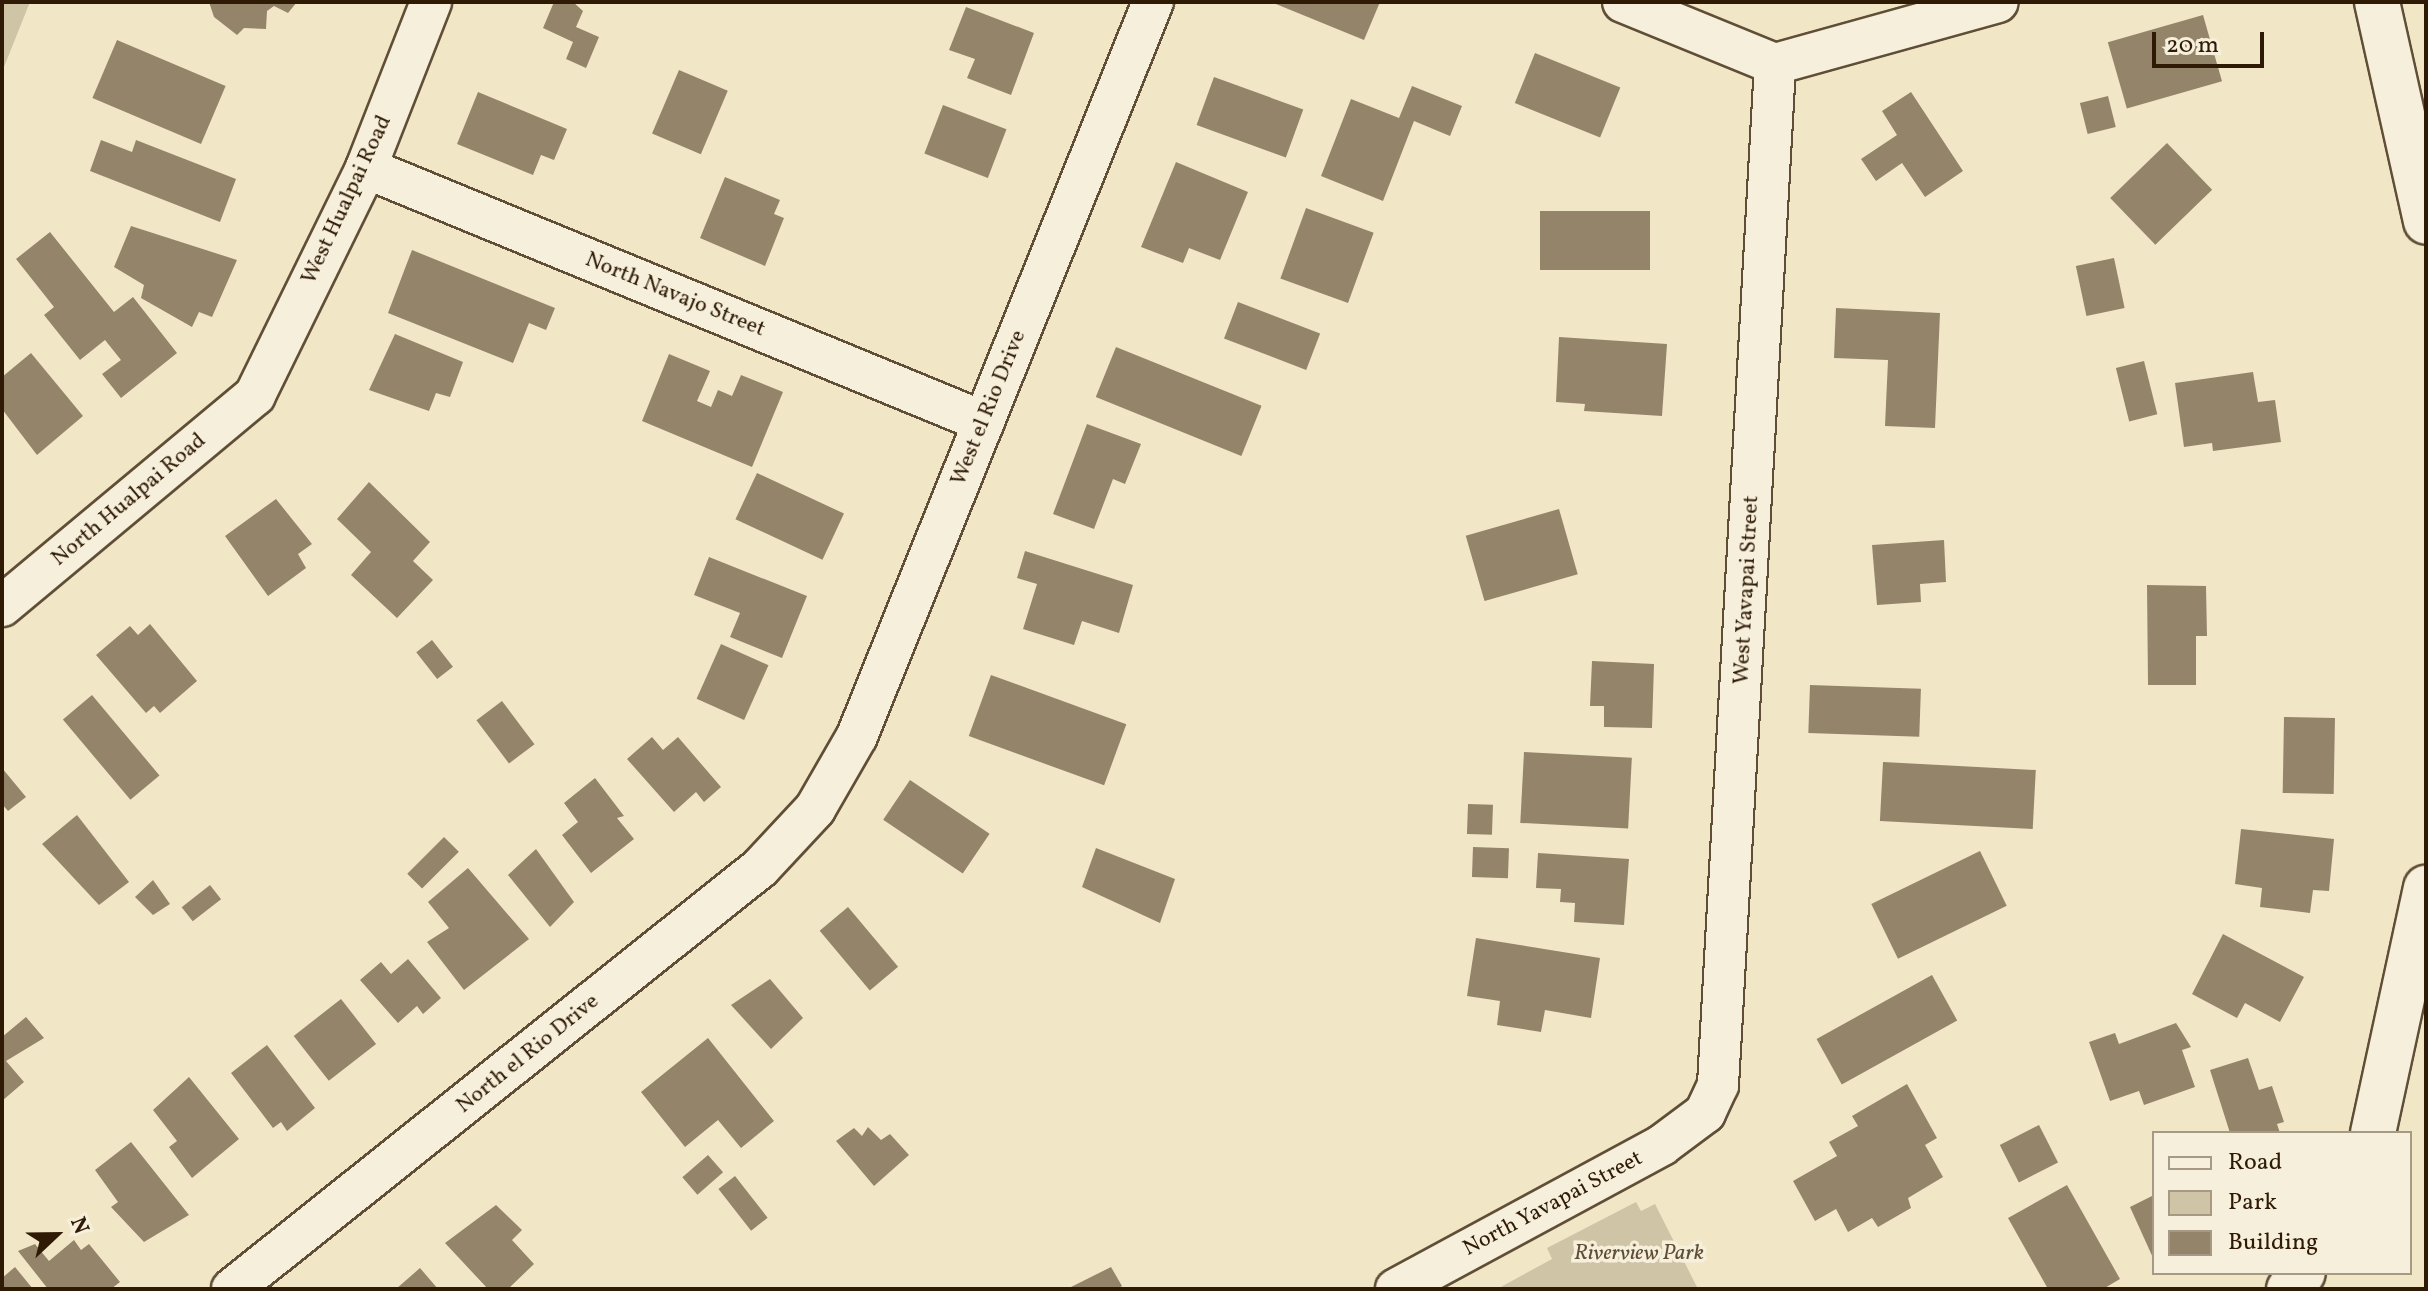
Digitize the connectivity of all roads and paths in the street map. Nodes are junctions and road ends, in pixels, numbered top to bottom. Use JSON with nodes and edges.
{"nodes":[{"id":1,"x":431,"y":2,"type":"edge"},
{"id":2,"x":1153,"y":2,"type":"edge"},
{"id":3,"x":1623,"y":2,"type":"edge"},
{"id":4,"x":1998,"y":2,"type":"edge"},
{"id":5,"x":2377,"y":2,"type":"edge"},
{"id":6,"x":1775,"y":64,"type":"junction"},
{"id":7,"x":366,"y":168,"type":"junction"},
{"id":8,"x":2426,"y":222,"type":"edge"},
{"id":9,"x":255,"y":395,"type":"joint"},
{"id":10,"x":984,"y":422,"type":"junction"},
{"id":11,"x":2,"y":606,"type":"edge"},
{"id":12,"x":815,"y":809,"type":"joint"},
{"id":13,"x":2426,"y":888,"type":"edge"},
{"id":14,"x":1705,"y":1113,"type":"joint"},
{"id":15,"x":2373,"y":1131,"type":"edge"},
{"id":16,"x":232,"y":1289,"type":"edge"},
{"id":17,"x":1396,"y":1289,"type":"edge"}],
"edges":[{"from":1,"to":7,"type":"street","name":"West Hualpai Road"},
{"from":2,"to":10,"type":"street","name":"West el Rio Drive"},
{"from":3,"to":6,"type":"street"},
{"from":4,"to":6,"type":"street"},
{"from":5,"to":8,"type":"street"},
{"from":6,"to":14,"type":"street","name":"West Yavapai Street"},
{"from":7,"to":9,"type":"street","name":"West Hualpai Road"},
{"from":7,"to":10,"type":"street","name":"North Navajo Street"},
{"from":9,"to":11,"type":"street","name":"North Hualpai Road"},
{"from":10,"to":12,"type":"street","name":"West el Rio Drive"},
{"from":12,"to":16,"type":"street","name":"North el Rio Drive"},
{"from":13,"to":15,"type":"street"},
{"from":14,"to":17,"type":"street","name":"North Yavapai Street"}]}
